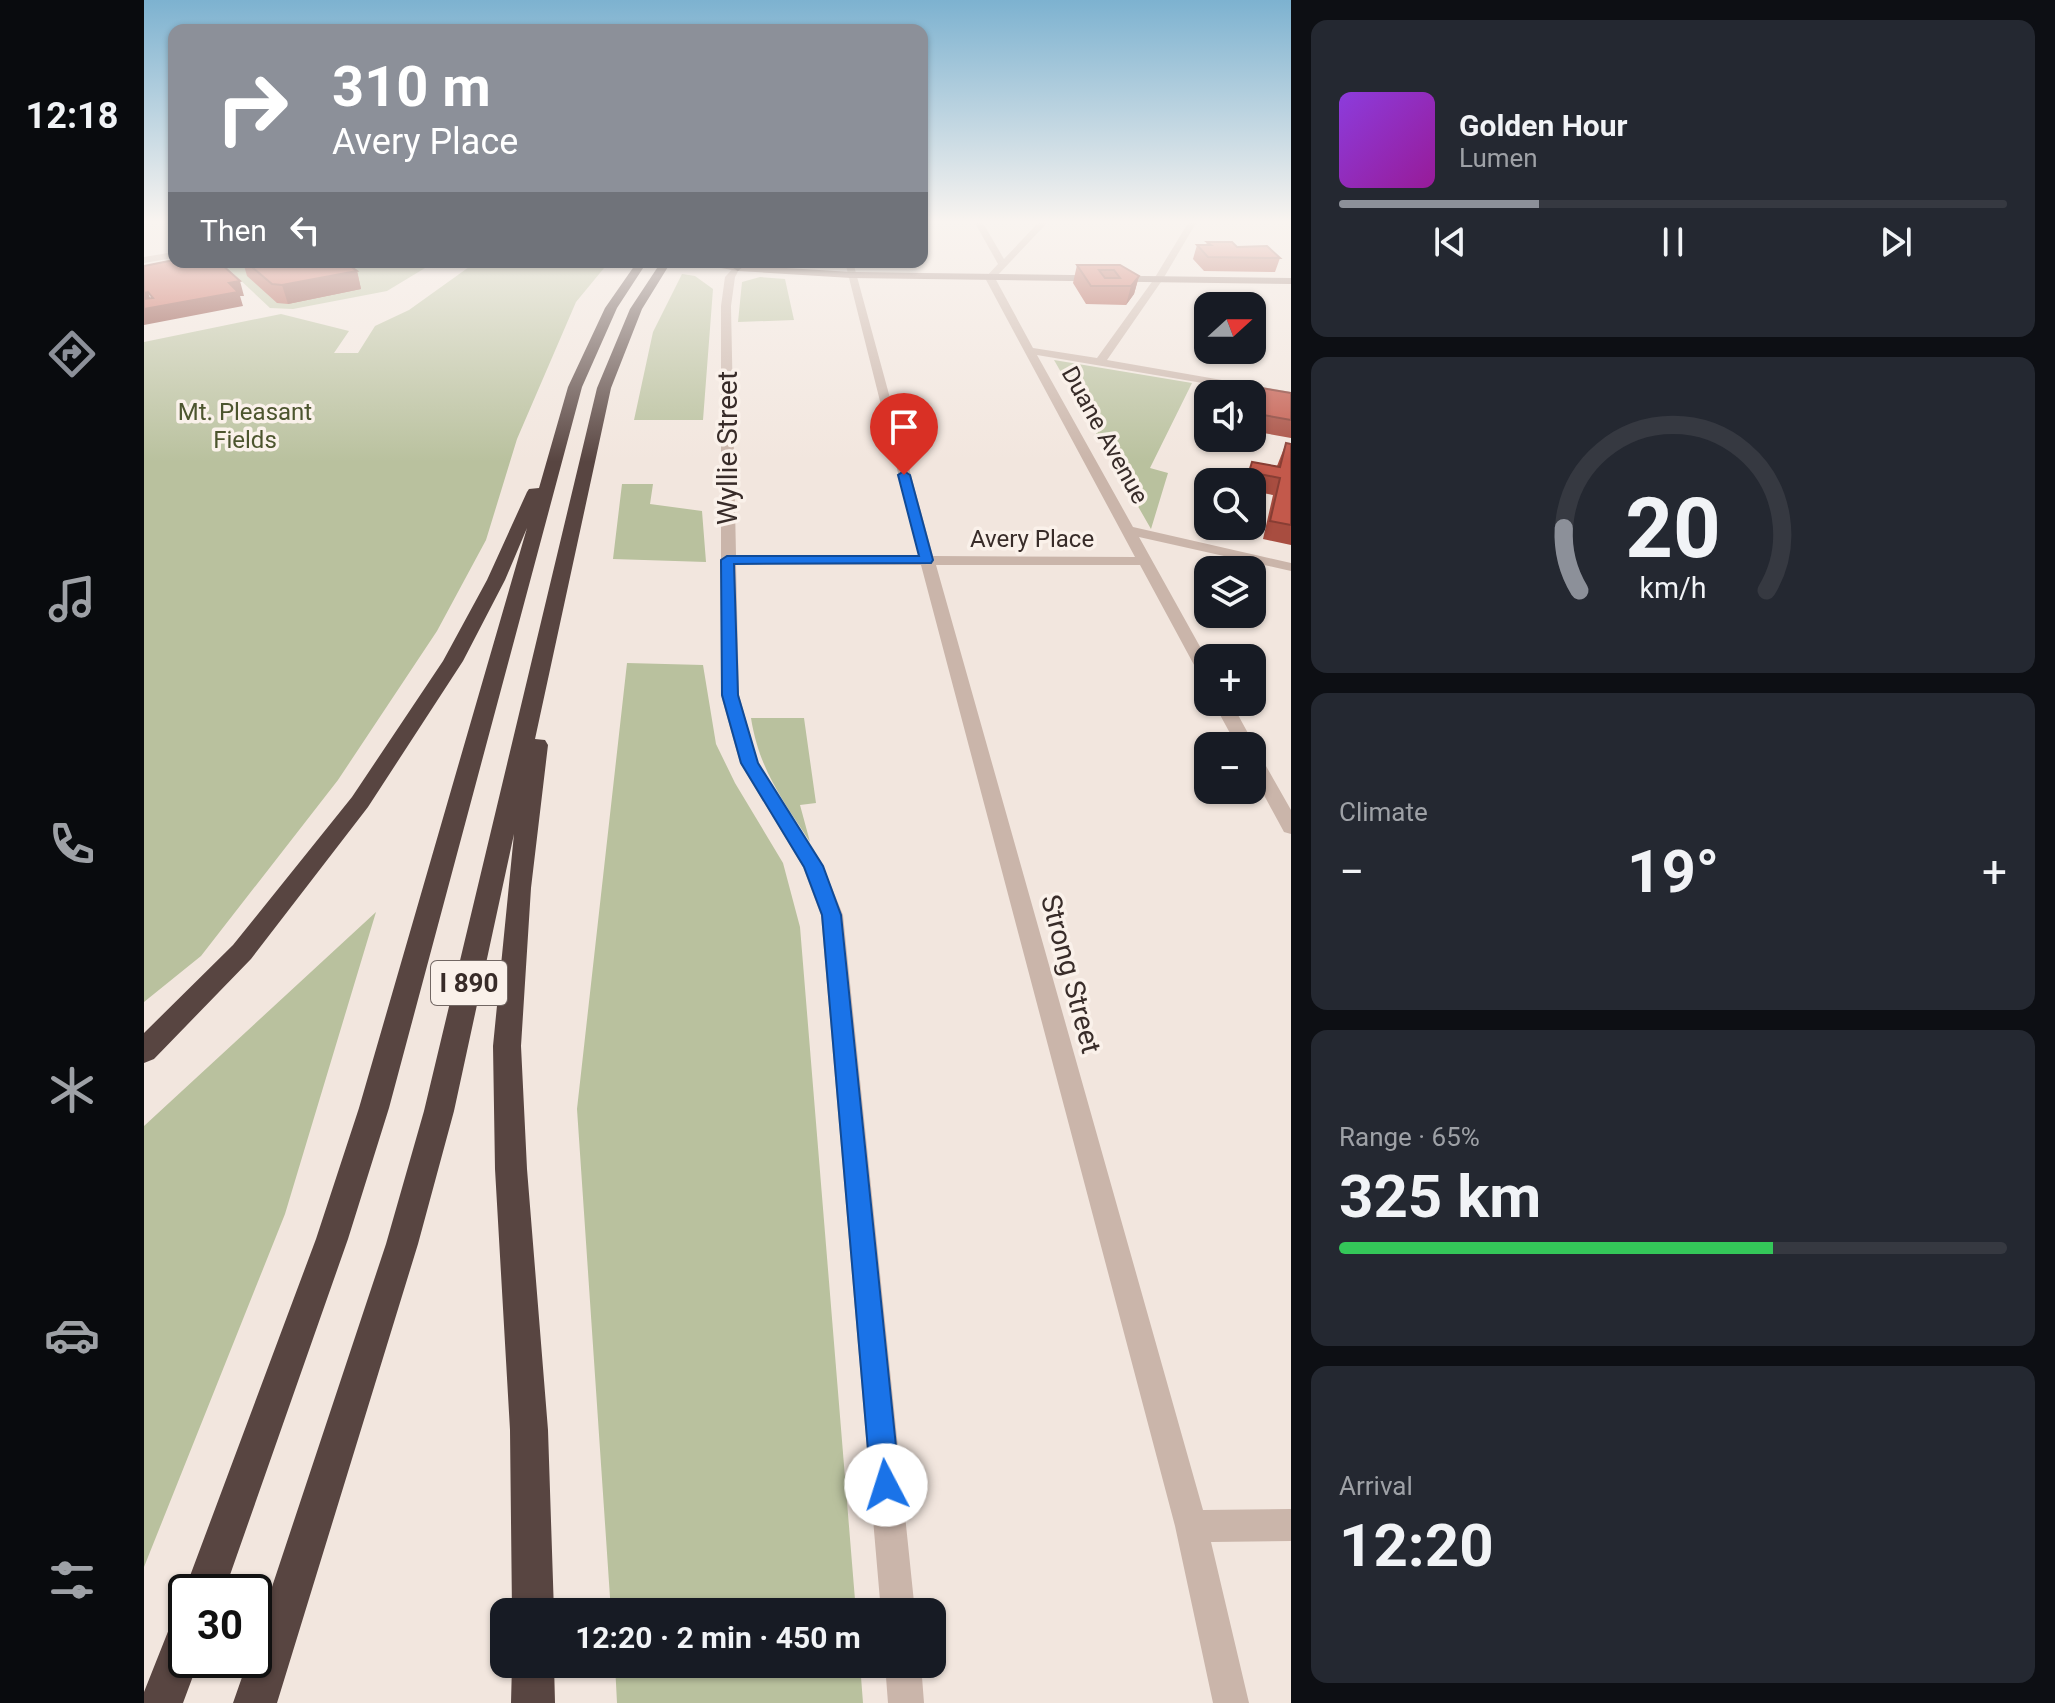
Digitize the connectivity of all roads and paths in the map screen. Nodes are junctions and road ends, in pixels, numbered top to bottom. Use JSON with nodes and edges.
{"nodes":[{"id":1,"x":615,"y":302,"type":"edge"},
{"id":2,"x":640,"y":302,"type":"edge"},
{"id":3,"x":726,"y":302,"type":"edge"},
{"id":4,"x":859,"y":302,"type":"edge"},
{"id":5,"x":1003,"y":302,"type":"edge"},
{"id":6,"x":1142,"y":302,"type":"edge"},
{"id":7,"x":1029,"y":350,"type":"junction"},
{"id":8,"x":1100,"y":362,"type":"junction"},
{"id":9,"x":1291,"y":395,"type":"edge"},
{"id":10,"x":556,"y":454,"type":"junction"},
{"id":11,"x":1128,"y":530,"type":"junction"},
{"id":12,"x":727,"y":560,"type":"junction"},
{"id":13,"x":927,"y":560,"type":"junction"},
{"id":14,"x":1145,"y":561,"type":"junction"},
{"id":15,"x":1291,"y":567,"type":"edge"},
{"id":16,"x":555,"y":601,"type":"junction"},
{"id":17,"x":1194,"y":650,"type":"edge"},
{"id":18,"x":1266,"y":781,"type":"edge"},
{"id":19,"x":1291,"y":827,"type":"edge"},
{"id":20,"x":144,"y":1051,"type":"edge"},
{"id":21,"x":1291,"y":1525,"type":"edge"},
{"id":22,"x":1191,"y":1526,"type":"junction"},
{"id":23,"x":211,"y":1574,"type":"edge"},
{"id":24,"x":533,"y":1598,"type":"edge"},
{"id":25,"x":897,"y":1598,"type":"edge"},
{"id":26,"x":171,"y":1678,"type":"edge"},
{"id":27,"x":533,"y":1678,"type":"edge"},
{"id":28,"x":904,"y":1678,"type":"edge"},
{"id":29,"x":161,"y":1703,"type":"edge"},
{"id":30,"x":255,"y":1703,"type":"edge"},
{"id":31,"x":533,"y":1703,"type":"edge"},
{"id":32,"x":906,"y":1703,"type":"edge"},
{"id":33,"x":1231,"y":1703,"type":"edge"}],
"edges":[{"from":1,"to":10,"type":"highway","number":"I 890"},
{"from":2,"to":16,"type":"highway","number":"I 890"},
{"from":3,"to":12,"type":"street","name":"Wyllie Street"},
{"from":4,"to":13,"type":"street","name":"Strong Street"},
{"from":5,"to":7,"type":"street","name":"Duane Avenue"},
{"from":6,"to":8,"type":"street"},
{"from":7,"to":8,"type":"street"},
{"from":7,"to":11,"type":"street","name":"Duane Avenue"},
{"from":8,"to":9,"type":"street"},
{"from":10,"to":20,"type":"highway"},
{"from":10,"to":23,"type":"highway","number":"I 890"},
{"from":11,"to":14,"type":"street","name":"Duane Avenue"},
{"from":11,"to":15,"type":"street"},
{"from":12,"to":13,"type":"street","name":"Avery Place"},
{"from":12,"to":25,"type":"street","name":"Wyllie Street"},
{"from":13,"to":14,"type":"street","name":"Avery Place"},
{"from":13,"to":22,"type":"street","name":"Strong Street"},
{"from":14,"to":17,"type":"street","name":"Duane Avenue"},
{"from":16,"to":24,"type":"highway"},
{"from":16,"to":30,"type":"highway","number":"I 890"},
{"from":18,"to":19,"type":"street"},
{"from":21,"to":22,"type":"street"},
{"from":22,"to":33,"type":"street","name":"Strong Street"},
{"from":26,"to":29,"type":"highway"},
{"from":27,"to":31,"type":"highway"},
{"from":28,"to":32,"type":"street"}]}
